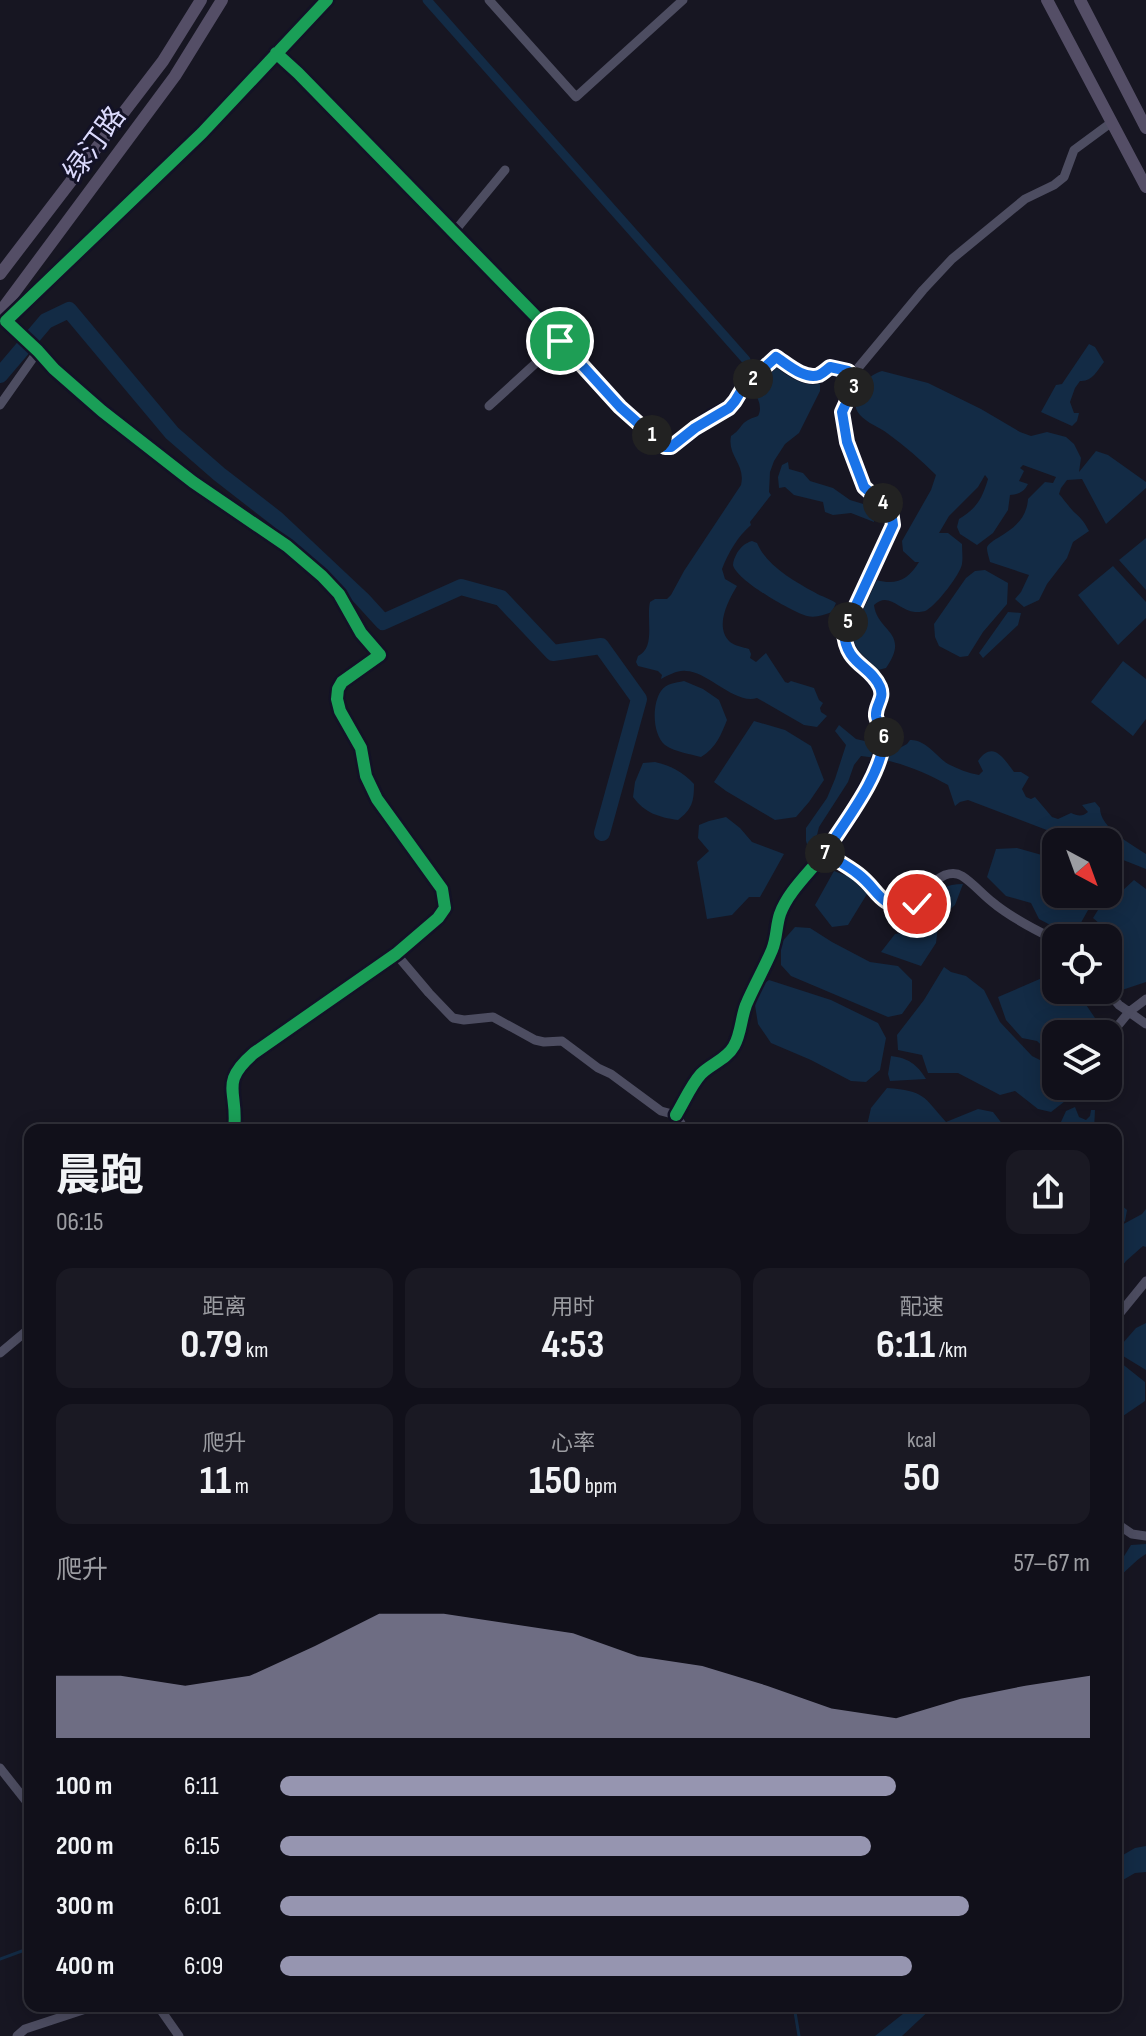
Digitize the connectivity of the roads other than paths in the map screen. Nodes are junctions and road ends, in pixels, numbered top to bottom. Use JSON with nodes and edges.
{"nodes":[{"id":1,"x":201,"y":0,"type":"edge"},
{"id":2,"x":222,"y":0,"type":"edge"},
{"id":3,"x":327,"y":0,"type":"edge"},
{"id":4,"x":489,"y":0,"type":"edge"},
{"id":5,"x":683,"y":0,"type":"edge"},
{"id":6,"x":1047,"y":0,"type":"edge"},
{"id":7,"x":1080,"y":0,"type":"edge"},
{"id":8,"x":276,"y":53,"type":"junction"},
{"id":9,"x":1112,"y":122,"type":"junction"},
{"id":10,"x":1146,"y":128,"type":"edge"},
{"id":11,"x":505,"y":170,"type":"dead end"},
{"id":12,"x":1146,"y":187,"type":"edge"},
{"id":13,"x":454,"y":232,"type":"junction"},
{"id":14,"x":0,"y":274,"type":"edge"},
{"id":15,"x":0,"y":312,"type":"edge"},
{"id":16,"x":560,"y":341,"type":"junction"},
{"id":17,"x":36,"y":348,"type":"junction"},
{"id":18,"x":853,"y":374,"type":"junction"},
{"id":19,"x":0,"y":405,"type":"edge"},
{"id":20,"x":489,"y":406,"type":"dead end"},
{"id":21,"x":825,"y":853,"type":"junction"},
{"id":22,"x":1042,"y":933,"type":"edge"},
{"id":23,"x":396,"y":954,"type":"junction"},
{"id":24,"x":1146,"y":999,"type":"edge"},
{"id":25,"x":1118,"y":1004,"type":"edge"},
{"id":26,"x":1129,"y":1012,"type":"junction"},
{"id":27,"x":1122,"y":1021,"type":"edge"},
{"id":28,"x":1146,"y":1024,"type":"edge"},
{"id":29,"x":676,"y":1115,"type":"junction"},
{"id":30,"x":234,"y":1124,"type":"edge"},
{"id":31,"x":681,"y":1124,"type":"edge"},
{"id":32,"x":1146,"y":1281,"type":"edge"},
{"id":33,"x":1122,"y":1311,"type":"edge"},
{"id":34,"x":24,"y":1333,"type":"edge"},
{"id":35,"x":0,"y":1353,"type":"edge"},
{"id":36,"x":1122,"y":1527,"type":"edge"},
{"id":37,"x":1146,"y":1536,"type":"edge"},
{"id":38,"x":0,"y":1768,"type":"edge"},
{"id":39,"x":24,"y":1798,"type":"edge"},
{"id":40,"x":77,"y":2012,"type":"edge"},
{"id":41,"x":162,"y":2012,"type":"edge"},
{"id":42,"x":17,"y":2036,"type":"edge"},
{"id":43,"x":179,"y":2036,"type":"edge"}],
"edges":[{"from":1,"to":14,"type":"main road","name":"绿汀路"},
{"from":2,"to":15,"type":"main road","name":"绿汀路"},
{"from":3,"to":8,"type":"street"},
{"from":4,"to":5,"type":"street"},
{"from":6,"to":9,"type":"main road"},
{"from":7,"to":10,"type":"main road"},
{"from":8,"to":13,"type":"street"},
{"from":8,"to":17,"type":"street"},
{"from":9,"to":12,"type":"main road"},
{"from":9,"to":18,"type":"street"},
{"from":11,"to":13,"type":"street"},
{"from":13,"to":16,"type":"street"},
{"from":16,"to":18,"type":"street"},
{"from":16,"to":20,"type":"street"},
{"from":17,"to":19,"type":"street"},
{"from":17,"to":23,"type":"street"},
{"from":18,"to":21,"type":"street"},
{"from":21,"to":22,"type":"street"},
{"from":21,"to":29,"type":"street"},
{"from":23,"to":29,"type":"street"},
{"from":23,"to":30,"type":"street"},
{"from":24,"to":26,"type":"street"},
{"from":25,"to":26,"type":"street"},
{"from":26,"to":27,"type":"street"},
{"from":26,"to":28,"type":"street"},
{"from":29,"to":31,"type":"street"},
{"from":32,"to":33,"type":"street"},
{"from":34,"to":35,"type":"street"},
{"from":36,"to":37,"type":"street"},
{"from":38,"to":39,"type":"street"},
{"from":40,"to":42,"type":"street"},
{"from":41,"to":43,"type":"street"}]}
